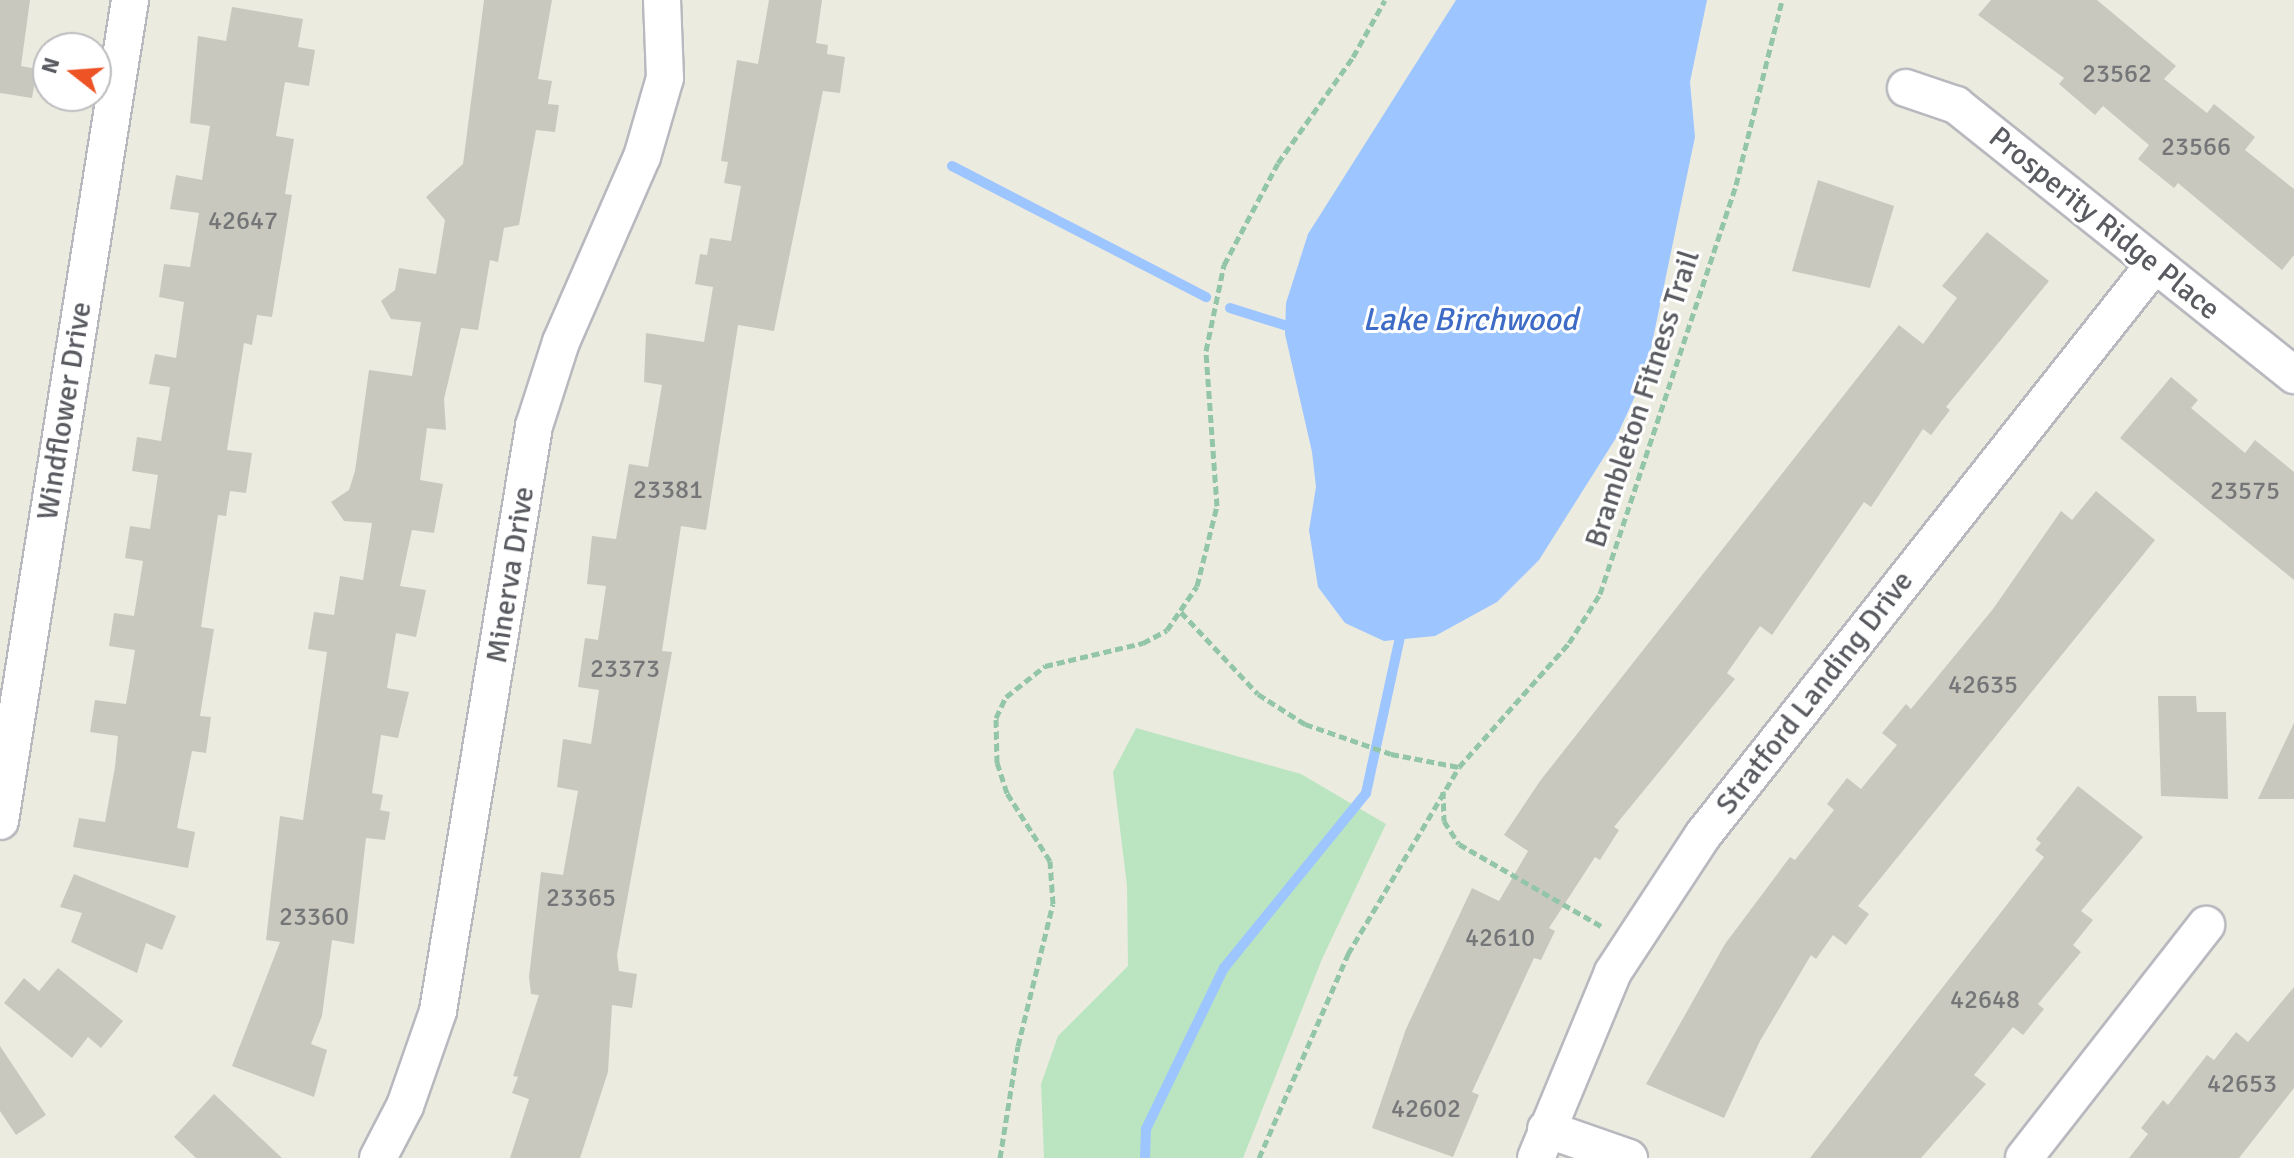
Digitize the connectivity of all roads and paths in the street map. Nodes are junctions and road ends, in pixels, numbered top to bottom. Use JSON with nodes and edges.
{"nodes":[{"id":1,"x":130,"y":0,"type":"edge"},
{"id":2,"x":662,"y":0,"type":"edge"},
{"id":3,"x":1385,"y":0,"type":"edge"},
{"id":4,"x":1782,"y":0,"type":"edge"},
{"id":5,"x":1906,"y":88,"type":"dead end"},
{"id":6,"x":2154,"y":265,"type":"junction"},
{"id":7,"x":2294,"y":375,"type":"edge"},
{"id":8,"x":1181,"y":612,"type":"junction"},
{"id":9,"x":1459,"y":767,"type":"junction"},
{"id":10,"x":1443,"y":790,"type":"junction"},
{"id":11,"x":0,"y":821,"type":"edge"},
{"id":12,"x":2206,"y":925,"type":"dead end"},
{"id":13,"x":1631,"y":943,"type":"junction"},
{"id":14,"x":1541,"y":1144,"type":"edge"},
{"id":15,"x":378,"y":1158,"type":"edge"},
{"id":16,"x":1000,"y":1158,"type":"edge"},
{"id":17,"x":1259,"y":1158,"type":"edge"},
{"id":18,"x":1629,"y":1158,"type":"edge"},
{"id":19,"x":2024,"y":1158,"type":"edge"}],
"edges":[{"from":1,"to":11,"type":"street","name":"Windflower Drive"},
{"from":2,"to":15,"type":"street","name":"Minerva Drive"},
{"from":3,"to":8,"type":"path"},
{"from":4,"to":9,"type":"path","name":"Brambleton Fitness Trail"},
{"from":5,"to":6,"type":"street","name":"Prosperity Ridge Place"},
{"from":6,"to":7,"type":"street","name":"Prosperity Ridge Place"},
{"from":6,"to":13,"type":"street","name":"Stratford Landing Drive"},
{"from":8,"to":9,"type":"path"},
{"from":8,"to":16,"type":"path"},
{"from":9,"to":10,"type":"path","name":"Brambleton Fitness Trail"},
{"from":10,"to":13,"type":"path"},
{"from":10,"to":17,"type":"path","name":"Brambleton Fitness Trail"},
{"from":12,"to":19,"type":"street"},
{"from":13,"to":14,"type":"street","name":"Stratford Landing Drive"},
{"from":14,"to":18,"type":"street"}]}
